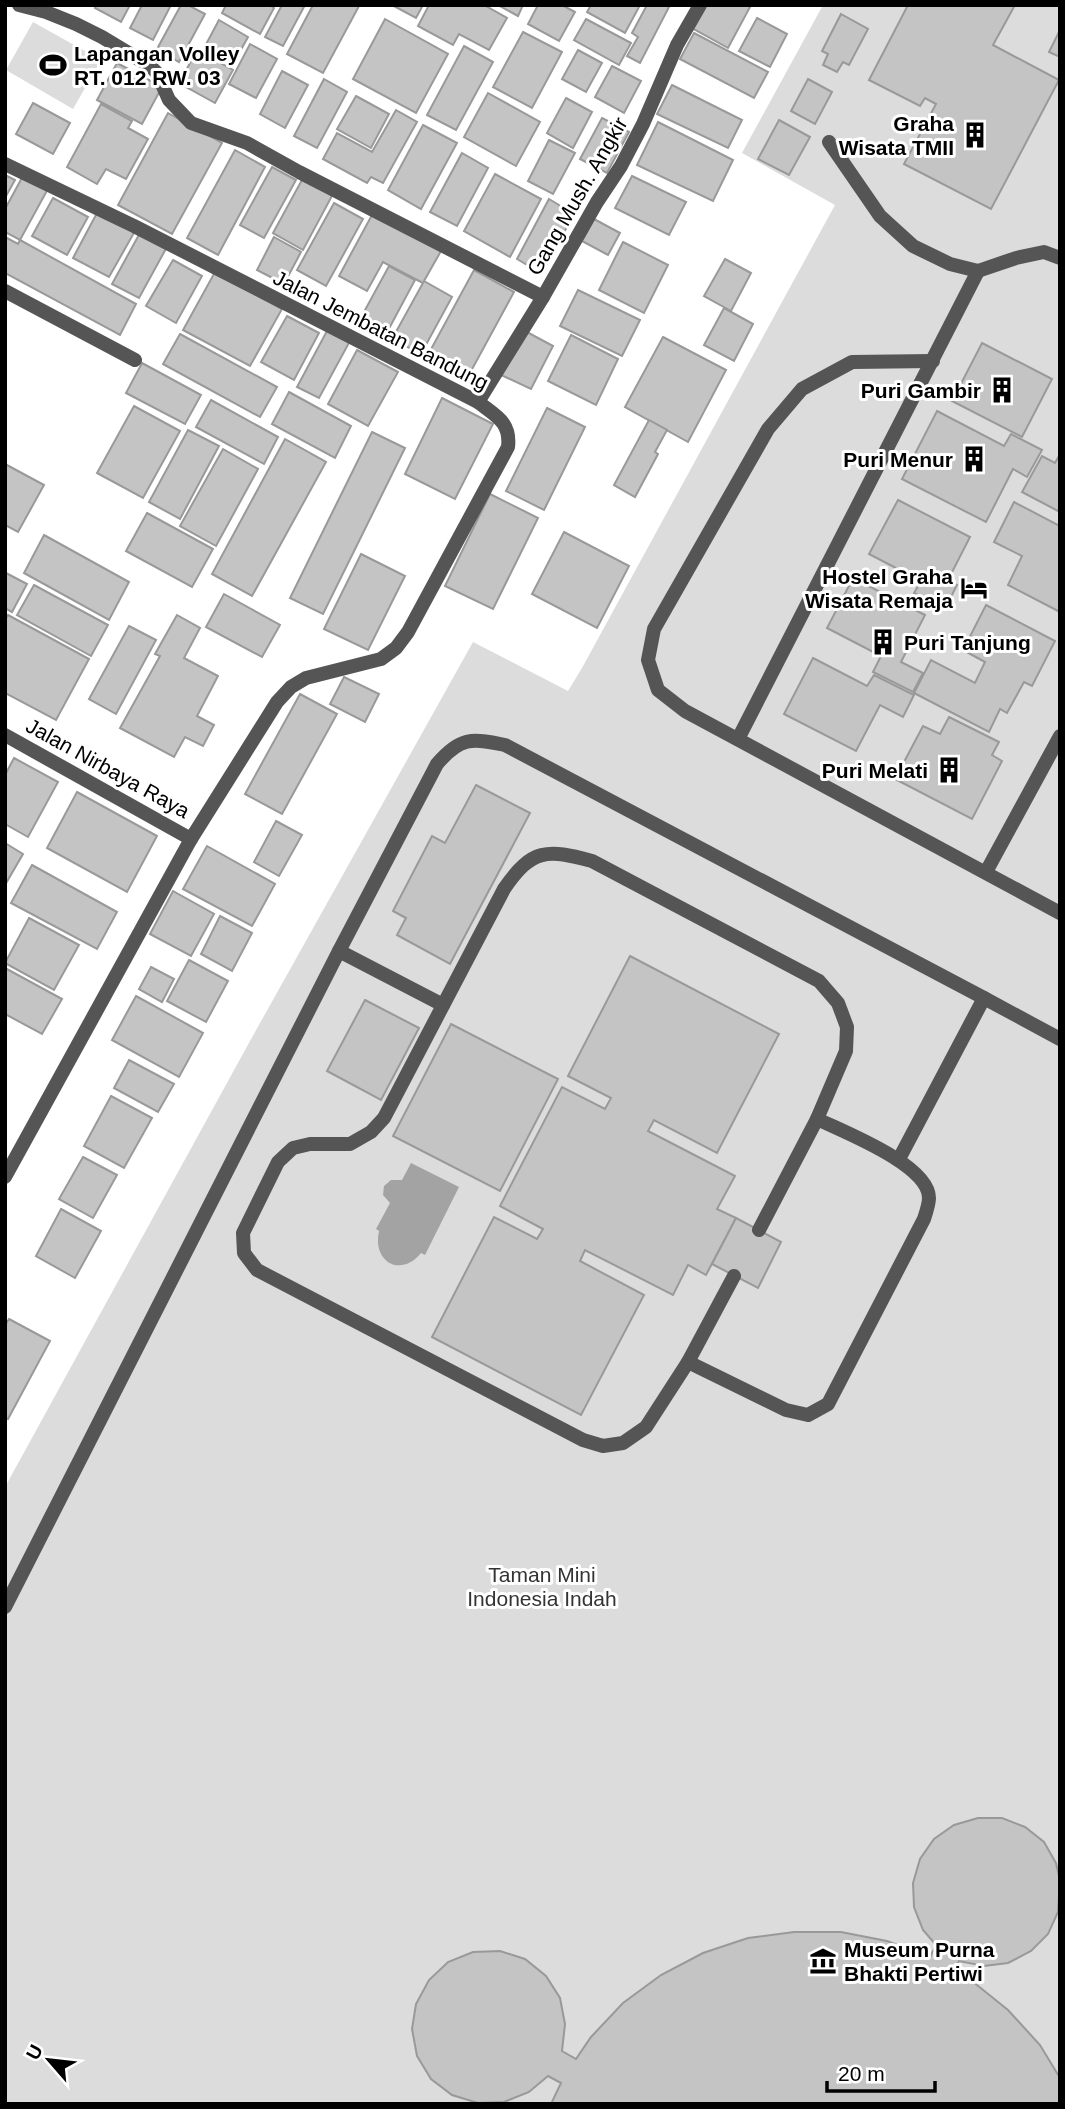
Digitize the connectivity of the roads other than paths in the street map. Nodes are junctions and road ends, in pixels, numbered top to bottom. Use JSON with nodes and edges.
{"nodes":[{"id":1,"x":19,"y":5,"type":"edge"},
{"id":2,"x":700,"y":5,"type":"edge"},
{"id":3,"x":829,"y":142,"type":"dead end"},
{"id":4,"x":5,"y":164,"type":"edge"},
{"id":5,"x":1060,"y":258,"type":"edge"},
{"id":6,"x":978,"y":271,"type":"junction"},
{"id":7,"x":5,"y":291,"type":"edge"},
{"id":8,"x":543,"y":297,"type":"junction"},
{"id":9,"x":135,"y":360,"type":"dead end"},
{"id":10,"x":933,"y":362,"type":"junction"},
{"id":11,"x":478,"y":402,"type":"junction"},
{"id":12,"x":5,"y":735,"type":"edge"},
{"id":13,"x":1060,"y":736,"type":"edge"},
{"id":14,"x":738,"y":739,"type":"junction"},
{"id":15,"x":191,"y":839,"type":"junction"},
{"id":16,"x":986,"y":872,"type":"junction"},
{"id":17,"x":1060,"y":913,"type":"edge"},
{"id":18,"x":339,"y":951,"type":"junction"},
{"id":19,"x":984,"y":998,"type":"junction"},
{"id":20,"x":443,"y":1005,"type":"junction"},
{"id":21,"x":1060,"y":1039,"type":"edge"},
{"id":22,"x":817,"y":1119,"type":"junction"},
{"id":23,"x":899,"y":1159,"type":"junction"},
{"id":24,"x":5,"y":1177,"type":"edge"},
{"id":25,"x":759,"y":1230,"type":"dead end"},
{"id":26,"x":734,"y":1276,"type":"dead end"},
{"id":27,"x":688,"y":1362,"type":"junction"},
{"id":28,"x":5,"y":1607,"type":"edge"}],
"edges":[{"from":1,"to":8,"type":"street"},
{"from":2,"to":8,"type":"street","name":"Gang Mush. Angkir"},
{"from":3,"to":6,"type":"street"},
{"from":4,"to":11,"type":"street","name":"Jalan Jembatan Bandung"},
{"from":5,"to":6,"type":"street"},
{"from":6,"to":10,"type":"street"},
{"from":7,"to":9,"type":"street"},
{"from":8,"to":11,"type":"street","name":"Gang Mush. Angkir"},
{"from":10,"to":14,"type":"street"},
{"from":10,"to":14,"type":"street"},
{"from":11,"to":15,"type":"street","name":"Jalan Jembatan Bandung"},
{"from":12,"to":15,"type":"street","name":"Jalan Nirbaya Raya"},
{"from":13,"to":16,"type":"street"},
{"from":14,"to":16,"type":"street"},
{"from":15,"to":24,"type":"street","name":"Jalan Jembatan Bandung"},
{"from":16,"to":17,"type":"street"},
{"from":18,"to":19,"type":"street"},
{"from":18,"to":20,"type":"street"},
{"from":18,"to":28,"type":"street"},
{"from":19,"to":21,"type":"street"},
{"from":19,"to":23,"type":"street"},
{"from":20,"to":22,"type":"street"},
{"from":20,"to":27,"type":"street"},
{"from":22,"to":23,"type":"street"},
{"from":22,"to":25,"type":"street"},
{"from":23,"to":27,"type":"street"},
{"from":26,"to":27,"type":"street"}]}
